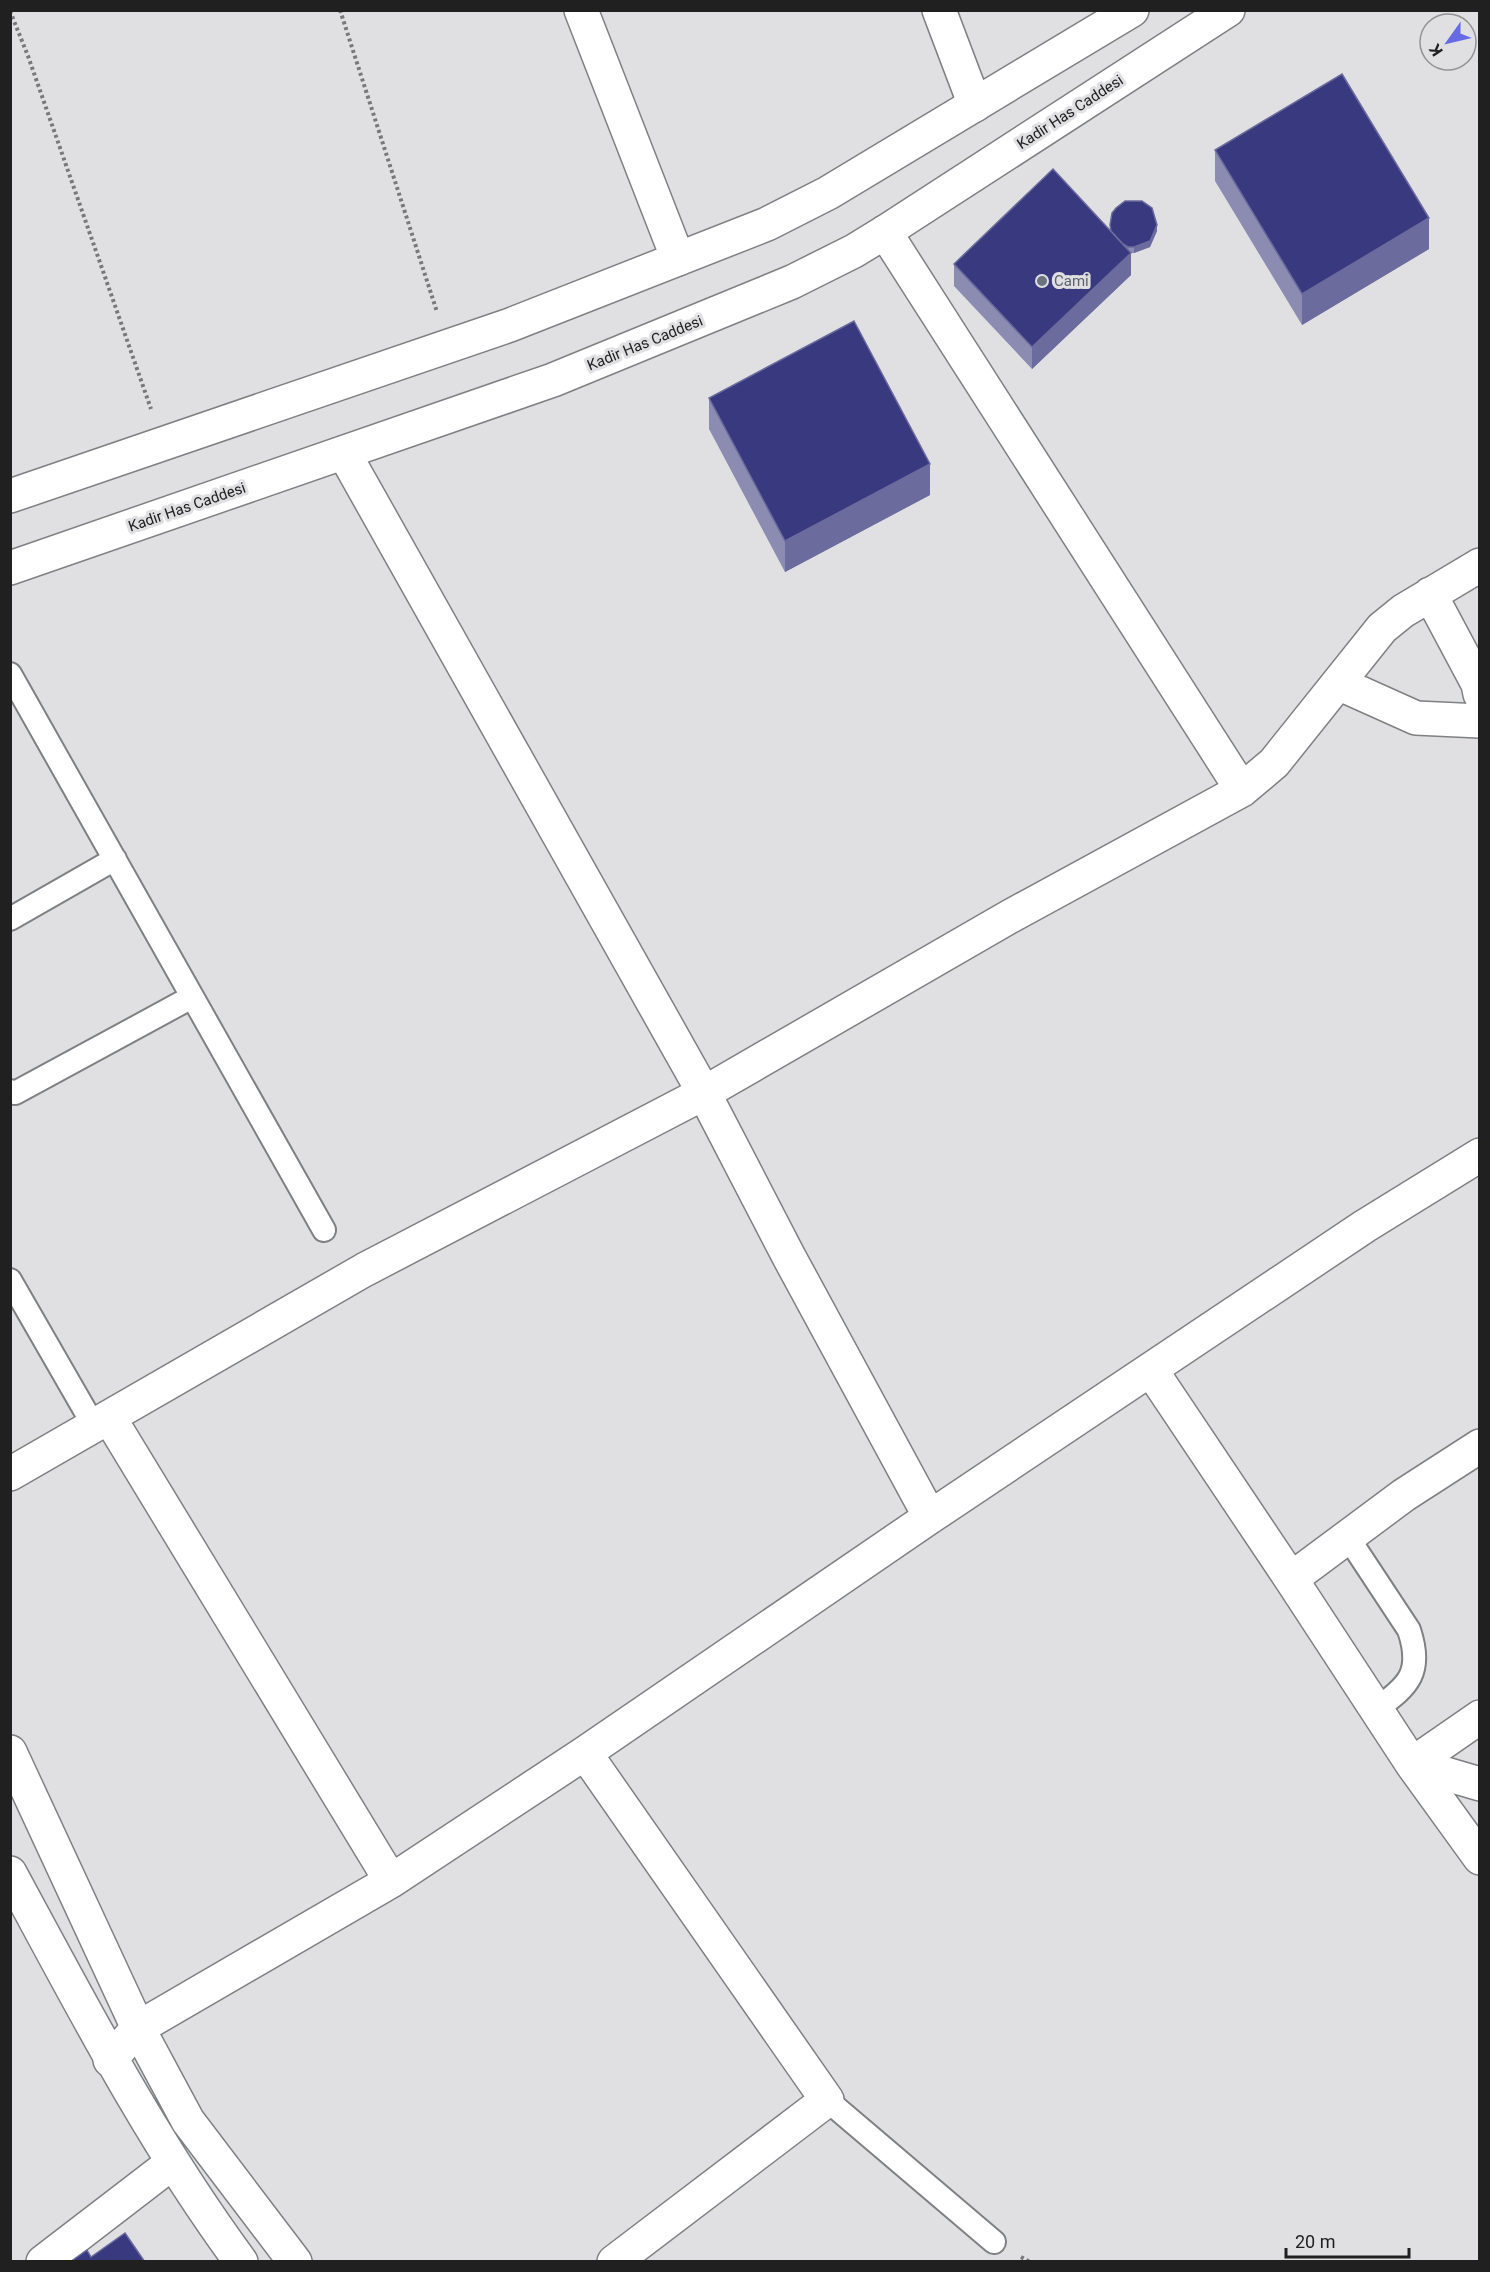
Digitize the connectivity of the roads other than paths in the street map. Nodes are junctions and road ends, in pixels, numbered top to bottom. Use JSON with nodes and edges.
{"nodes":[{"id":1,"x":581,"y":10,"type":"edge"},
{"id":2,"x":939,"y":10,"type":"edge"},
{"id":3,"x":1132,"y":10,"type":"edge"},
{"id":4,"x":1228,"y":10,"type":"edge"},
{"id":5,"x":975,"y":105,"type":"junction"},
{"id":6,"x":885,"y":232,"type":"junction"},
{"id":7,"x":678,"y":259,"type":"junction"},
{"id":8,"x":344,"y":453,"type":"junction"},
{"id":9,"x":10,"y":496,"type":"edge"},
{"id":10,"x":1479,"y":565,"type":"edge"},
{"id":11,"x":10,"y":568,"type":"edge"},
{"id":12,"x":1430,"y":594,"type":"junction"},
{"id":13,"x":10,"y":674,"type":"edge"},
{"id":14,"x":1338,"y":683,"type":"junction"},
{"id":15,"x":1479,"y":694,"type":"edge"},
{"id":16,"x":1479,"y":721,"type":"edge"},
{"id":17,"x":1242,"y":790,"type":"junction"},
{"id":18,"x":115,"y":859,"type":"junction"},
{"id":19,"x":10,"y":919,"type":"edge"},
{"id":20,"x":192,"y":997,"type":"junction"},
{"id":21,"x":10,"y":1091,"type":"edge"},
{"id":22,"x":704,"y":1093,"type":"junction"},
{"id":23,"x":1479,"y":1155,"type":"edge"},
{"id":24,"x":324,"y":1230,"type":"dead end"},
{"id":25,"x":10,"y":1280,"type":"edge"},
{"id":26,"x":1151,"y":1370,"type":"junction"},
{"id":27,"x":102,"y":1421,"type":"junction"},
{"id":28,"x":1479,"y":1446,"type":"edge"},
{"id":29,"x":10,"y":1474,"type":"edge"},
{"id":30,"x":930,"y":1517,"type":"junction"},
{"id":31,"x":1347,"y":1536,"type":"junction"},
{"id":32,"x":1292,"y":1578,"type":"junction"},
{"id":33,"x":1376,"y":1709,"type":"junction"},
{"id":34,"x":1479,"y":1717,"type":"edge"},
{"id":35,"x":10,"y":1752,"type":"edge"},
{"id":36,"x":585,"y":1753,"type":"junction"},
{"id":37,"x":1412,"y":1764,"type":"junction"},
{"id":38,"x":1479,"y":1784,"type":"edge"},
{"id":39,"x":1479,"y":1858,"type":"edge"},
{"id":40,"x":10,"y":1873,"type":"edge"},
{"id":41,"x":391,"y":1881,"type":"junction"},
{"id":42,"x":138,"y":2028,"type":"junction"},
{"id":43,"x":110,"y":2060,"type":"junction"},
{"id":44,"x":827,"y":2100,"type":"junction"},
{"id":45,"x":172,"y":2163,"type":"junction"},
{"id":46,"x":994,"y":2242,"type":"dead end"},
{"id":47,"x":43,"y":2262,"type":"edge"},
{"id":48,"x":241,"y":2262,"type":"edge"},
{"id":49,"x":295,"y":2262,"type":"edge"},
{"id":50,"x":614,"y":2262,"type":"edge"}],
"edges":[{"from":1,"to":7,"type":"street"},
{"from":2,"to":5,"type":"street"},
{"from":3,"to":5,"type":"street"},
{"from":4,"to":6,"type":"street","name":"Kadir Has Caddesi"},
{"from":5,"to":7,"type":"street"},
{"from":6,"to":8,"type":"street","name":"Kadir Has Caddesi"},
{"from":6,"to":17,"type":"street"},
{"from":7,"to":9,"type":"street"},
{"from":8,"to":11,"type":"street","name":"Kadir Has Caddesi"},
{"from":8,"to":22,"type":"street"},
{"from":10,"to":12,"type":"street"},
{"from":12,"to":14,"type":"street"},
{"from":12,"to":15,"type":"street"},
{"from":13,"to":18,"type":"lane"},
{"from":14,"to":16,"type":"street"},
{"from":14,"to":17,"type":"street"},
{"from":17,"to":22,"type":"street"},
{"from":18,"to":19,"type":"lane"},
{"from":18,"to":20,"type":"lane"},
{"from":20,"to":21,"type":"lane"},
{"from":20,"to":24,"type":"lane"},
{"from":22,"to":27,"type":"street"},
{"from":22,"to":30,"type":"street"},
{"from":23,"to":26,"type":"street"},
{"from":25,"to":27,"type":"lane"},
{"from":26,"to":30,"type":"street"},
{"from":26,"to":32,"type":"street"},
{"from":27,"to":29,"type":"street"},
{"from":27,"to":41,"type":"street"},
{"from":28,"to":31,"type":"street"},
{"from":30,"to":36,"type":"street"},
{"from":31,"to":32,"type":"street"},
{"from":31,"to":33,"type":"lane"},
{"from":32,"to":33,"type":"street"},
{"from":33,"to":37,"type":"street"},
{"from":34,"to":37,"type":"street"},
{"from":35,"to":42,"type":"street"},
{"from":36,"to":41,"type":"street"},
{"from":36,"to":44,"type":"street"},
{"from":37,"to":38,"type":"street"},
{"from":37,"to":39,"type":"street"},
{"from":40,"to":43,"type":"street"},
{"from":41,"to":42,"type":"street"},
{"from":42,"to":43,"type":"street"},
{"from":42,"to":49,"type":"street"},
{"from":43,"to":45,"type":"street"},
{"from":44,"to":46,"type":"lane"},
{"from":44,"to":50,"type":"street"},
{"from":45,"to":47,"type":"street"},
{"from":45,"to":48,"type":"street"}]}
